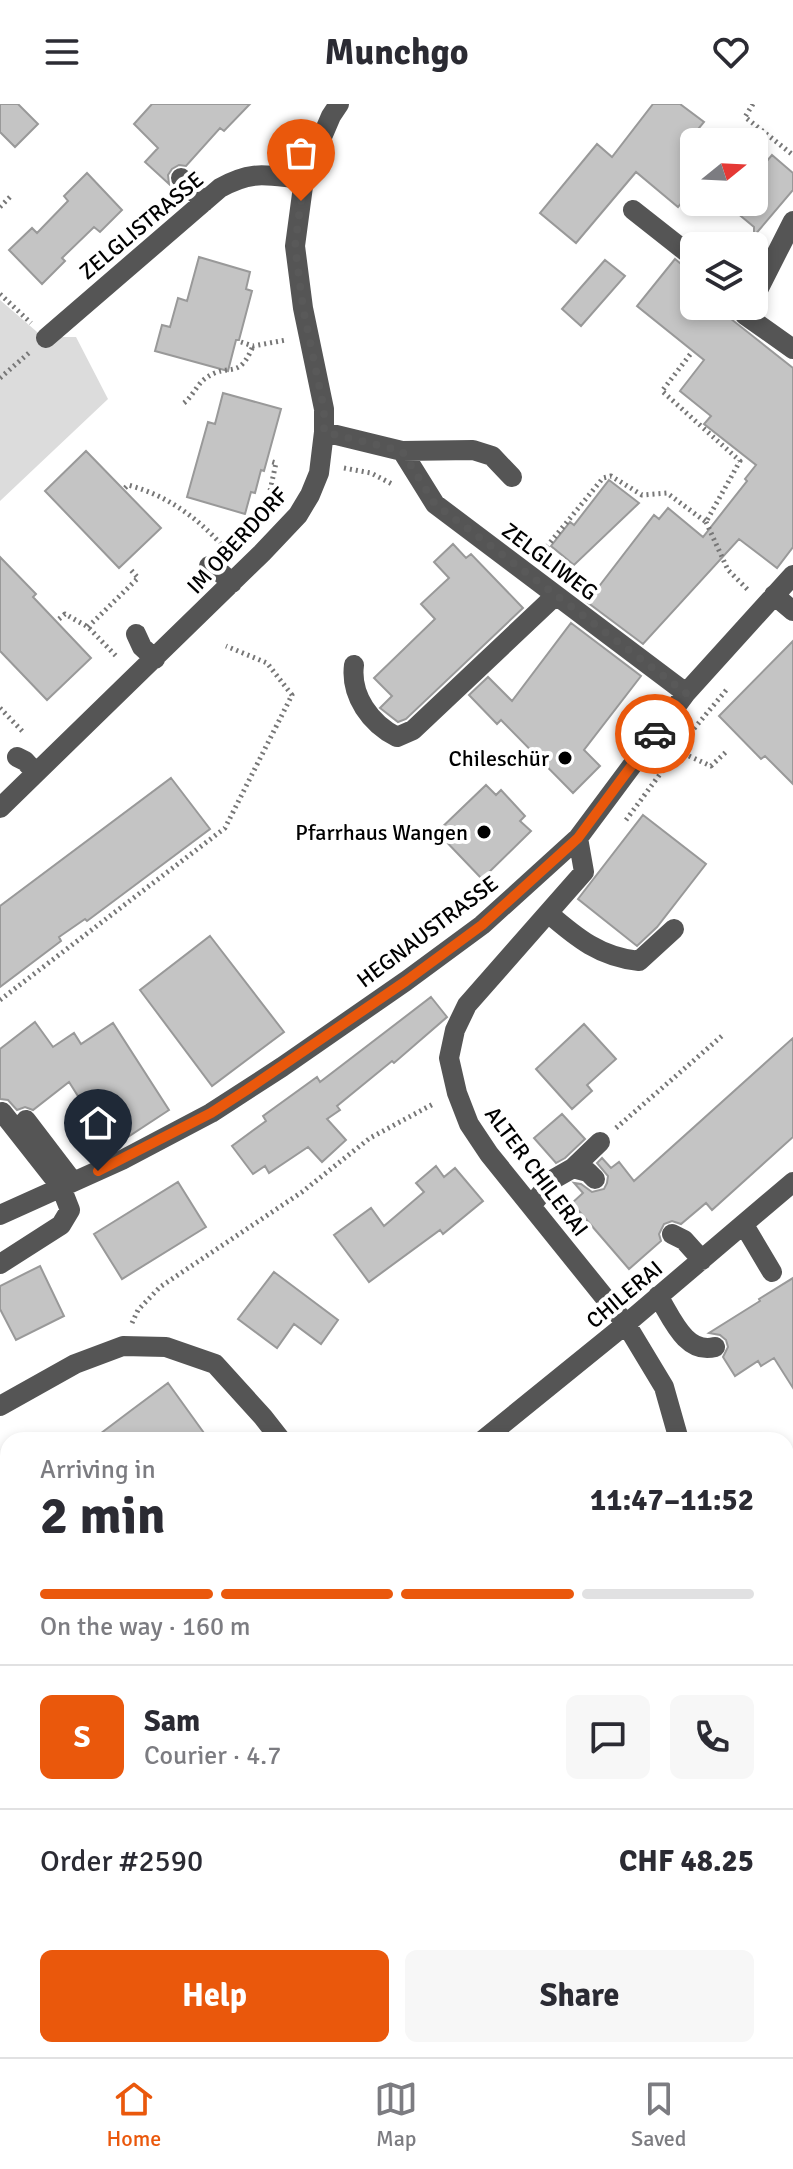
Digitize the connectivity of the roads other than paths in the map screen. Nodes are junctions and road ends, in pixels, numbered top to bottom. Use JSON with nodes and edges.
{"nodes":[{"id":1,"x":339,"y":104,"type":"edge"},
{"id":2,"x":181,"y":178,"type":"dead end"},
{"id":3,"x":304,"y":179,"type":"junction"},
{"id":4,"x":204,"y":202,"type":"junction"},
{"id":5,"x":633,"y":210,"type":"dead end"},
{"id":6,"x":793,"y":221,"type":"edge"},
{"id":7,"x":680,"y":247,"type":"edge"},
{"id":8,"x":768,"y":270,"type":"edge"},
{"id":9,"x":752,"y":320,"type":"edge"},
{"id":10,"x":46,"y":338,"type":"road end"},
{"id":11,"x":793,"y":349,"type":"edge"},
{"id":12,"x":324,"y":432,"type":"junction"},
{"id":13,"x":402,"y":451,"type":"junction"},
{"id":14,"x":512,"y":477,"type":"dead end"},
{"id":15,"x":209,"y":566,"type":"dead end"},
{"id":16,"x":793,"y":575,"type":"edge"},
{"id":17,"x":238,"y":577,"type":"junction"},
{"id":18,"x":556,"y":595,"type":"junction"},
{"id":19,"x":774,"y":595,"type":"junction"},
{"id":20,"x":793,"y":611,"type":"edge"},
{"id":21,"x":136,"y":634,"type":"dead end"},
{"id":22,"x":155,"y":659,"type":"junction"},
{"id":23,"x":354,"y":665,"type":"dead end"},
{"id":24,"x":686,"y":693,"type":"junction"},
{"id":25,"x":17,"y":757,"type":"dead end"},
{"id":26,"x":36,"y":773,"type":"junction"},
{"id":27,"x":0,"y":808,"type":"edge"},
{"id":28,"x":578,"y":838,"type":"junction"},
{"id":29,"x":548,"y":913,"type":"junction"},
{"id":30,"x":674,"y":929,"type":"dead end"},
{"id":31,"x":2,"y":1112,"type":"edge"},
{"id":32,"x":26,"y":1120,"type":"dead end"},
{"id":33,"x":600,"y":1142,"type":"road end"},
{"id":34,"x":573,"y":1168,"type":"junction"},
{"id":35,"x":595,"y":1179,"type":"dead end"},
{"id":36,"x":793,"y":1182,"type":"edge"},
{"id":37,"x":67,"y":1185,"type":"junction"},
{"id":38,"x":531,"y":1206,"type":"junction"},
{"id":39,"x":0,"y":1215,"type":"edge"},
{"id":40,"x":744,"y":1225,"type":"junction"},
{"id":41,"x":672,"y":1234,"type":"dead end"},
{"id":42,"x":702,"y":1260,"type":"junction"},
{"id":43,"x":0,"y":1264,"type":"edge"},
{"id":44,"x":772,"y":1272,"type":"dead end"},
{"id":45,"x":658,"y":1296,"type":"junction"},
{"id":46,"x":626,"y":1324,"type":"junction"},
{"id":47,"x":715,"y":1347,"type":"dead end"},
{"id":48,"x":0,"y":1406,"type":"edge"},
{"id":49,"x":275,"y":1432,"type":"edge"},
{"id":50,"x":493,"y":1432,"type":"edge"},
{"id":51,"x":677,"y":1432,"type":"edge"}],
"edges":[{"from":1,"to":3,"type":"street"},
{"from":2,"to":4,"type":"street"},
{"from":3,"to":4,"type":"street","name":"ZELGLISTRASSE"},
{"from":3,"to":12,"type":"street","name":"IM OBERDORF"},
{"from":4,"to":10,"type":"street","name":"ZELGLISTRASSE"},
{"from":5,"to":7,"type":"street"},
{"from":6,"to":8,"type":"street"},
{"from":9,"to":11,"type":"street"},
{"from":12,"to":13,"type":"street"},
{"from":12,"to":17,"type":"street","name":"IM OBERDORF"},
{"from":13,"to":14,"type":"street"},
{"from":13,"to":18,"type":"street","name":"ZELGLIWEG"},
{"from":15,"to":17,"type":"street"},
{"from":16,"to":19,"type":"street","name":"HEGNAUSTRASSE"},
{"from":17,"to":22,"type":"street","name":"IM OBERDORF"},
{"from":18,"to":23,"type":"street"},
{"from":18,"to":24,"type":"street","name":"ZELGLIWEG"},
{"from":19,"to":20,"type":"street"},
{"from":19,"to":24,"type":"street","name":"HEGNAUSTRASSE"},
{"from":21,"to":22,"type":"street"},
{"from":22,"to":26,"type":"street","name":"IM OBERDORF"},
{"from":24,"to":28,"type":"street","name":"HEGNAUSTRASSE"},
{"from":25,"to":26,"type":"street"},
{"from":26,"to":27,"type":"street","name":"IM OBERDORF"},
{"from":28,"to":29,"type":"street","name":"ALTER CHILERAI"},
{"from":28,"to":37,"type":"street","name":"HEGNAUSTRASSE"},
{"from":29,"to":30,"type":"street"},
{"from":29,"to":38,"type":"street","name":"ALTER CHILERAI"},
{"from":31,"to":37,"type":"street"},
{"from":32,"to":37,"type":"street"},
{"from":33,"to":34,"type":"street"},
{"from":34,"to":35,"type":"street"},
{"from":34,"to":38,"type":"street"},
{"from":36,"to":40,"type":"street","name":"CHILERAI"},
{"from":37,"to":39,"type":"street","name":"HEGNAUSTRASSE"},
{"from":37,"to":43,"type":"street"},
{"from":38,"to":46,"type":"street","name":"ALTER CHILERAI"},
{"from":40,"to":42,"type":"street","name":"CHILERAI"},
{"from":40,"to":44,"type":"street"},
{"from":41,"to":42,"type":"street"},
{"from":42,"to":45,"type":"street","name":"CHILERAI"},
{"from":45,"to":46,"type":"street","name":"CHILERAI"},
{"from":45,"to":47,"type":"street"},
{"from":46,"to":50,"type":"street","name":"CHILERAI"},
{"from":46,"to":51,"type":"street","name":"ALTER CHILERAI"},
{"from":48,"to":49,"type":"street"}]}
